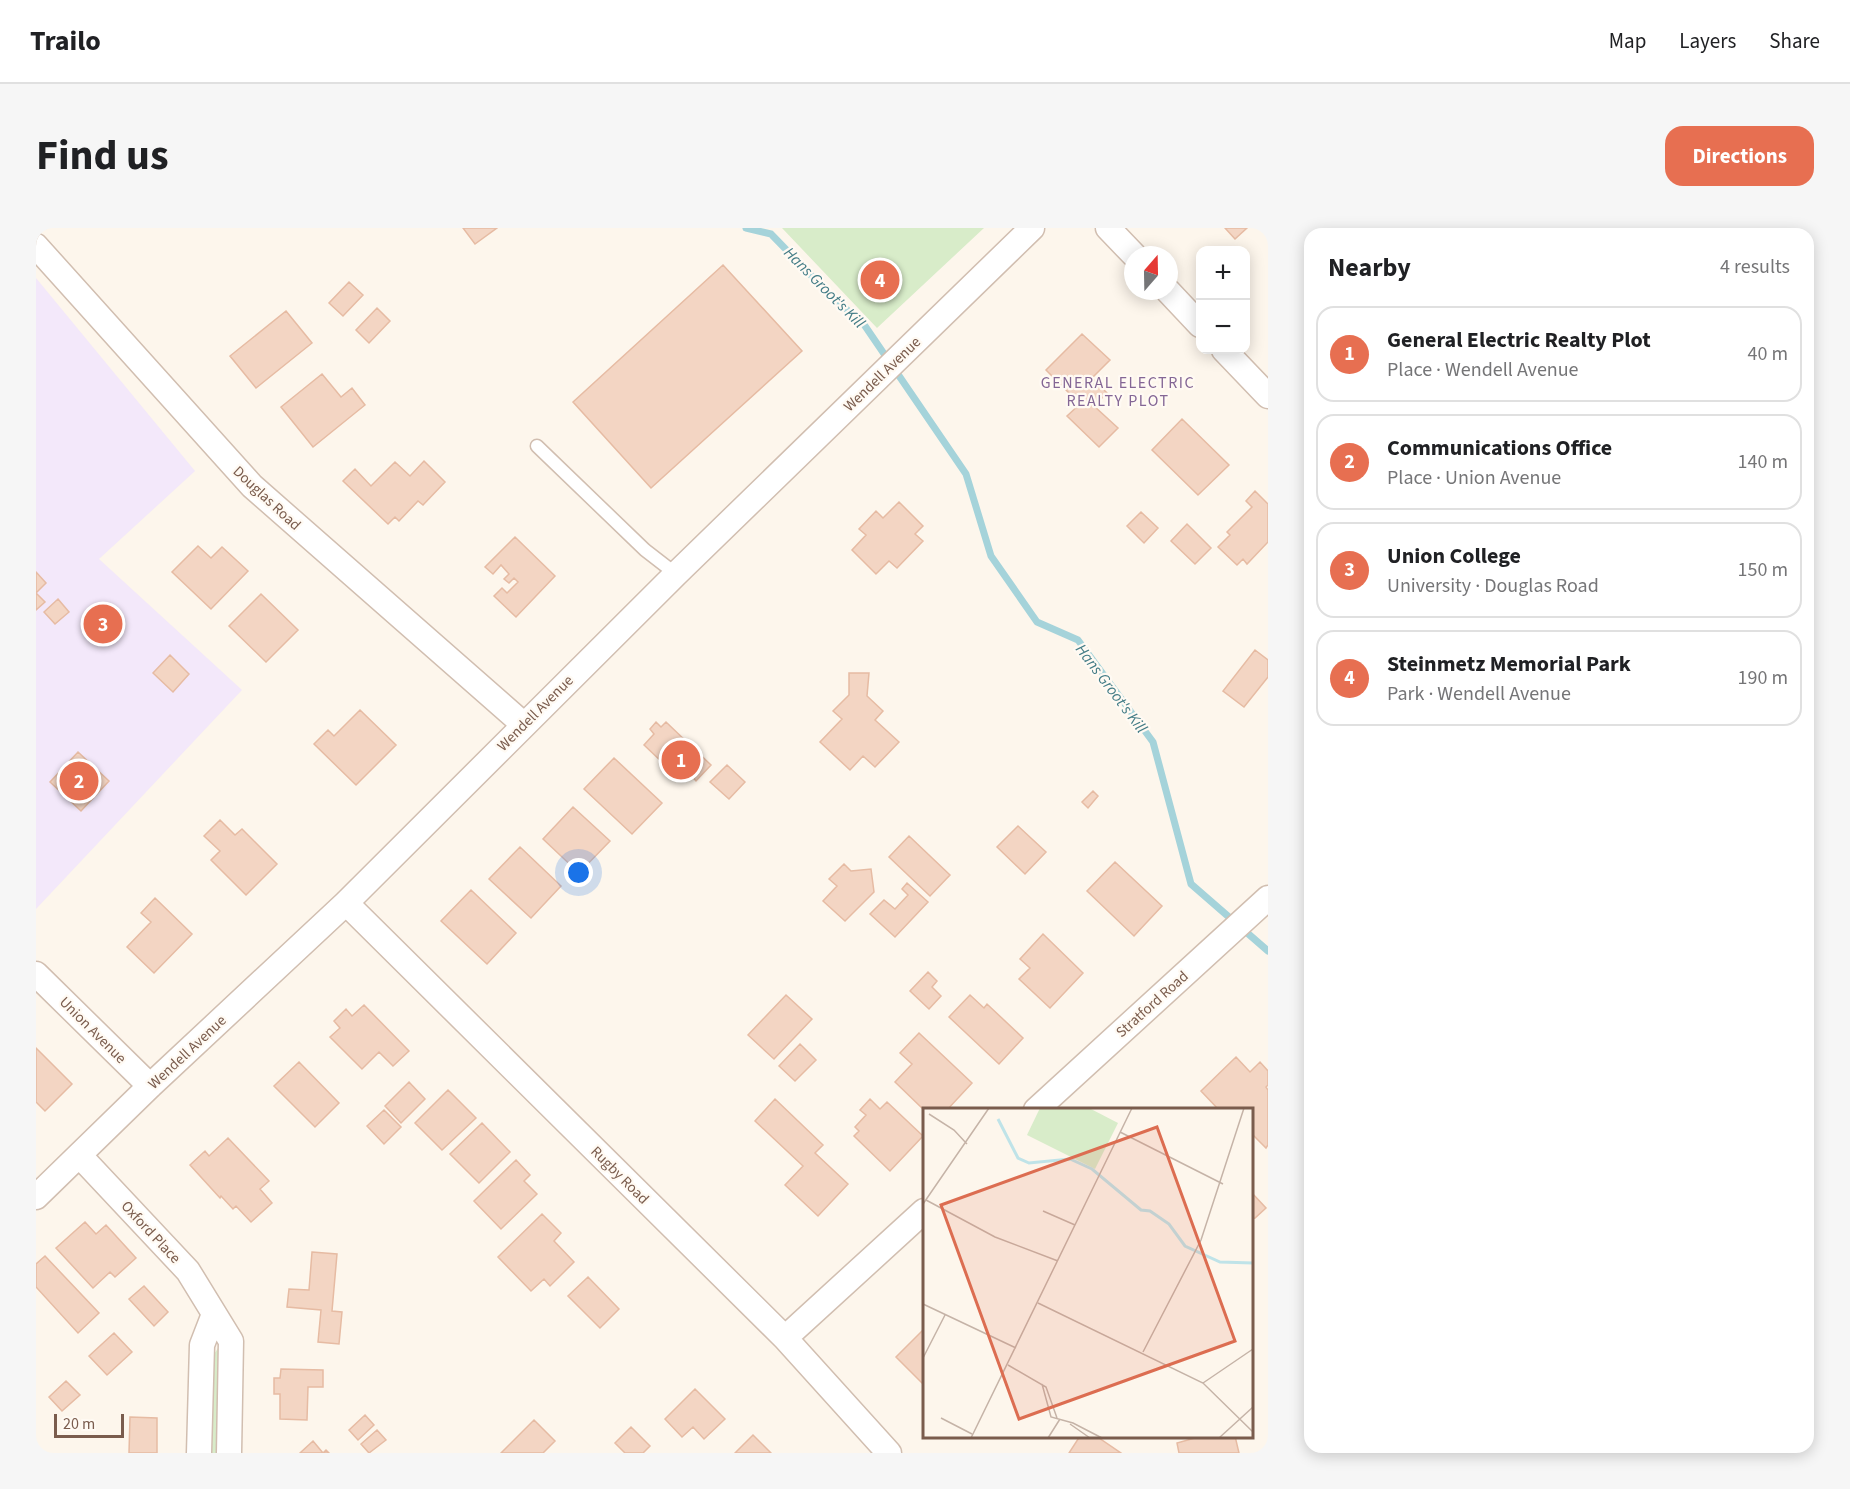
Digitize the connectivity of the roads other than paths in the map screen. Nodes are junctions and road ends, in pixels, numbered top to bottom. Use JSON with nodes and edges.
{"nodes":[{"id":1,"x":1032,"y":228,"type":"edge"},
{"id":2,"x":1108,"y":228,"type":"edge"},
{"id":3,"x":36,"y":246,"type":"edge"},
{"id":4,"x":1125,"y":246,"type":"edge"},
{"id":5,"x":1176,"y":300,"type":"edge"},
{"id":6,"x":1196,"y":321,"type":"edge"},
{"id":7,"x":1228,"y":354,"type":"edge"},
{"id":8,"x":1268,"y":396,"type":"edge"},
{"id":9,"x":537,"y":446,"type":"dead end"},
{"id":10,"x":676,"y":574,"type":"junction"},
{"id":11,"x":523,"y":724,"type":"junction"},
{"id":12,"x":1268,"y":898,"type":"edge"},
{"id":13,"x":346,"y":903,"type":"junction"},
{"id":14,"x":36,"y":974,"type":"edge"},
{"id":15,"x":150,"y":1086,"type":"junction"},
{"id":16,"x":1038,"y":1108,"type":"edge"},
{"id":17,"x":80,"y":1156,"type":"junction"},
{"id":18,"x":36,"y":1197,"type":"edge"},
{"id":19,"x":923,"y":1212,"type":"edge"},
{"id":20,"x":214,"y":1314,"type":"junction"},
{"id":21,"x":785,"y":1338,"type":"junction"},
{"id":22,"x":200,"y":1453,"type":"edge"},
{"id":23,"x":229,"y":1453,"type":"edge"},
{"id":24,"x":889,"y":1453,"type":"edge"}],
"edges":[{"from":1,"to":10,"type":"street","name":"Wendell Avenue"},
{"from":2,"to":4,"type":"street"},
{"from":3,"to":11,"type":"street","name":"Douglas Road"},
{"from":5,"to":6,"type":"street"},
{"from":7,"to":8,"type":"street"},
{"from":9,"to":10,"type":"lane"},
{"from":10,"to":11,"type":"street","name":"Wendell Avenue"},
{"from":11,"to":13,"type":"street","name":"Wendell Avenue"},
{"from":12,"to":16,"type":"street","name":"Stratford Road"},
{"from":13,"to":15,"type":"street","name":"Wendell Avenue"},
{"from":13,"to":21,"type":"street","name":"Rugby Road"},
{"from":14,"to":15,"type":"street","name":"Union Avenue"},
{"from":15,"to":17,"type":"street","name":"Wendell Avenue"},
{"from":17,"to":18,"type":"street","name":"Wendell Avenue"},
{"from":17,"to":20,"type":"street","name":"Oxford Place"},
{"from":19,"to":21,"type":"street"},
{"from":20,"to":22,"type":"street"},
{"from":20,"to":23,"type":"street","name":"Oxford Place"},
{"from":21,"to":24,"type":"street","name":"Rugby Road"}]}
